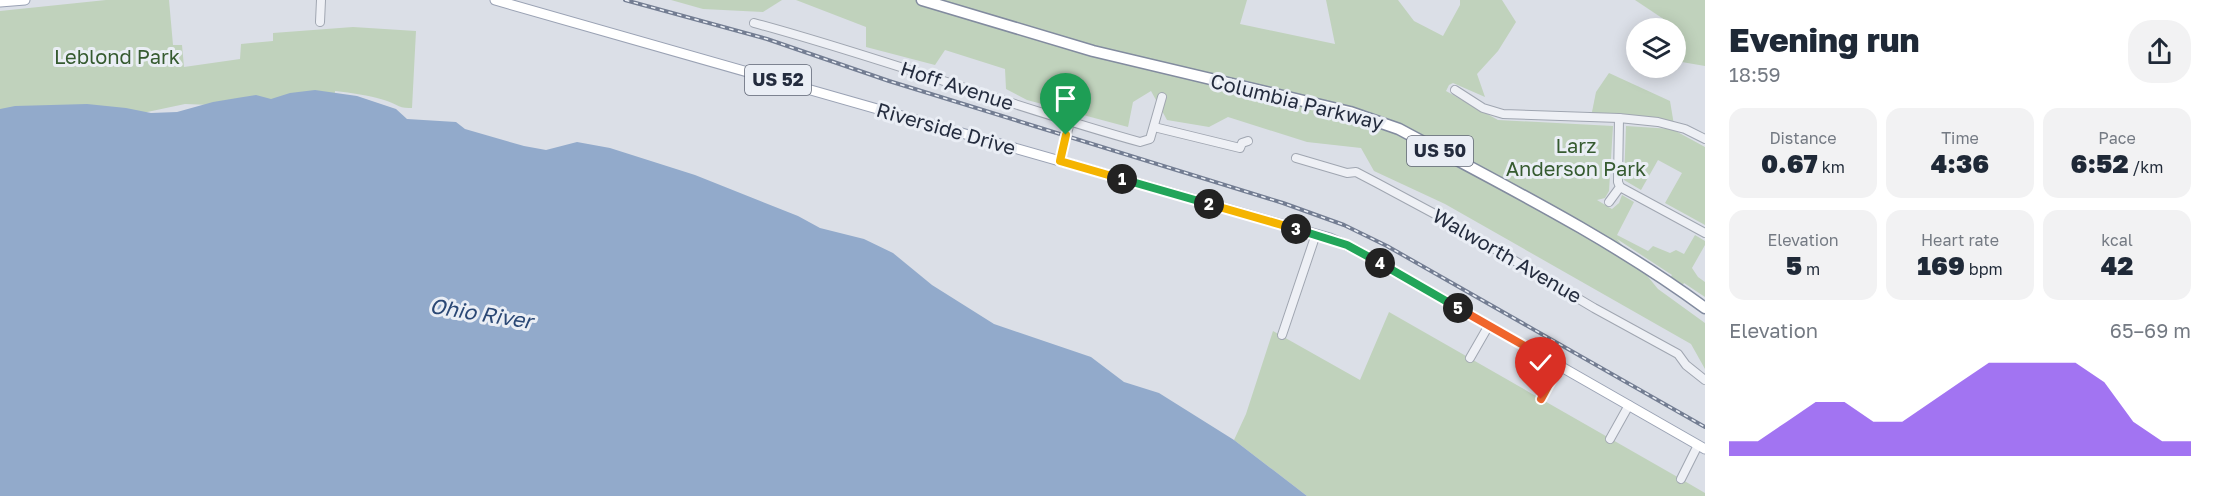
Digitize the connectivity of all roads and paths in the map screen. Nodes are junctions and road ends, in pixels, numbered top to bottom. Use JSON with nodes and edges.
{"nodes":[{"id":1,"x":26,"y":0,"type":"edge"},
{"id":2,"x":321,"y":0,"type":"edge"},
{"id":3,"x":495,"y":0,"type":"edge"},
{"id":4,"x":922,"y":0,"type":"edge"},
{"id":5,"x":0,"y":2,"type":"edge"},
{"id":6,"x":320,"y":22,"type":"dead end"},
{"id":7,"x":754,"y":23,"type":"dead end"},
{"id":8,"x":1455,"y":90,"type":"dead end"},
{"id":9,"x":1162,"y":97,"type":"dead end"},
{"id":10,"x":1619,"y":118,"type":"junction"},
{"id":11,"x":1070,"y":122,"type":"junction"},
{"id":12,"x":1153,"y":128,"type":"junction"},
{"id":13,"x":1705,"y":140,"type":"edge"},
{"id":14,"x":1248,"y":141,"type":"dead end"},
{"id":15,"x":1296,"y":158,"type":"dead end"},
{"id":16,"x":1060,"y":161,"type":"junction"},
{"id":17,"x":1620,"y":187,"type":"junction"},
{"id":18,"x":1609,"y":202,"type":"dead end"},
{"id":19,"x":1705,"y":233,"type":"edge"},
{"id":20,"x":1316,"y":234,"type":"junction"},
{"id":21,"x":1705,"y":308,"type":"edge"},
{"id":22,"x":1489,"y":325,"type":"junction"},
{"id":23,"x":1282,"y":335,"type":"dead end"},
{"id":24,"x":1470,"y":358,"type":"dead end"},
{"id":25,"x":1559,"y":366,"type":"junction"},
{"id":26,"x":1705,"y":380,"type":"edge"},
{"id":27,"x":1541,"y":399,"type":"dead end"},
{"id":28,"x":1629,"y":405,"type":"junction"},
{"id":29,"x":1610,"y":439,"type":"dead end"},
{"id":30,"x":1702,"y":447,"type":"edge"},
{"id":31,"x":1681,"y":479,"type":"dead end"}],
"edges":[{"from":1,"to":5,"type":"main road"},
{"from":2,"to":6,"type":"street"},
{"from":3,"to":16,"type":"main road","name":"Riverside Drive","number":"US 52"},
{"from":4,"to":21,"type":"highway","name":"Columbia Parkway","number":"US 50"},
{"from":7,"to":11,"type":"street","name":"Hoff Avenue"},
{"from":8,"to":10,"type":"street"},
{"from":9,"to":12,"type":"street"},
{"from":10,"to":13,"type":"street"},
{"from":10,"to":17,"type":"street"},
{"from":11,"to":12,"type":"street","name":"Hoff Avenue"},
{"from":11,"to":16,"type":"street"},
{"from":12,"to":14,"type":"street"},
{"from":15,"to":26,"type":"street","name":"Walworth Avenue"},
{"from":16,"to":20,"type":"main road","name":"Riverside Drive","number":"US 52"},
{"from":17,"to":18,"type":"street"},
{"from":17,"to":19,"type":"street"},
{"from":20,"to":22,"type":"main road","name":"Riverside Drive","number":"US 52"},
{"from":20,"to":23,"type":"street"},
{"from":22,"to":24,"type":"street"},
{"from":22,"to":25,"type":"main road","name":"Riverside Drive","number":"US 52"},
{"from":25,"to":27,"type":"street"},
{"from":25,"to":28,"type":"main road","name":"Riverside Drive","number":"US 52"},
{"from":28,"to":29,"type":"street"},
{"from":28,"to":30,"type":"main road","name":"Riverside Drive","number":"US 52"},
{"from":30,"to":31,"type":"street"}]}
